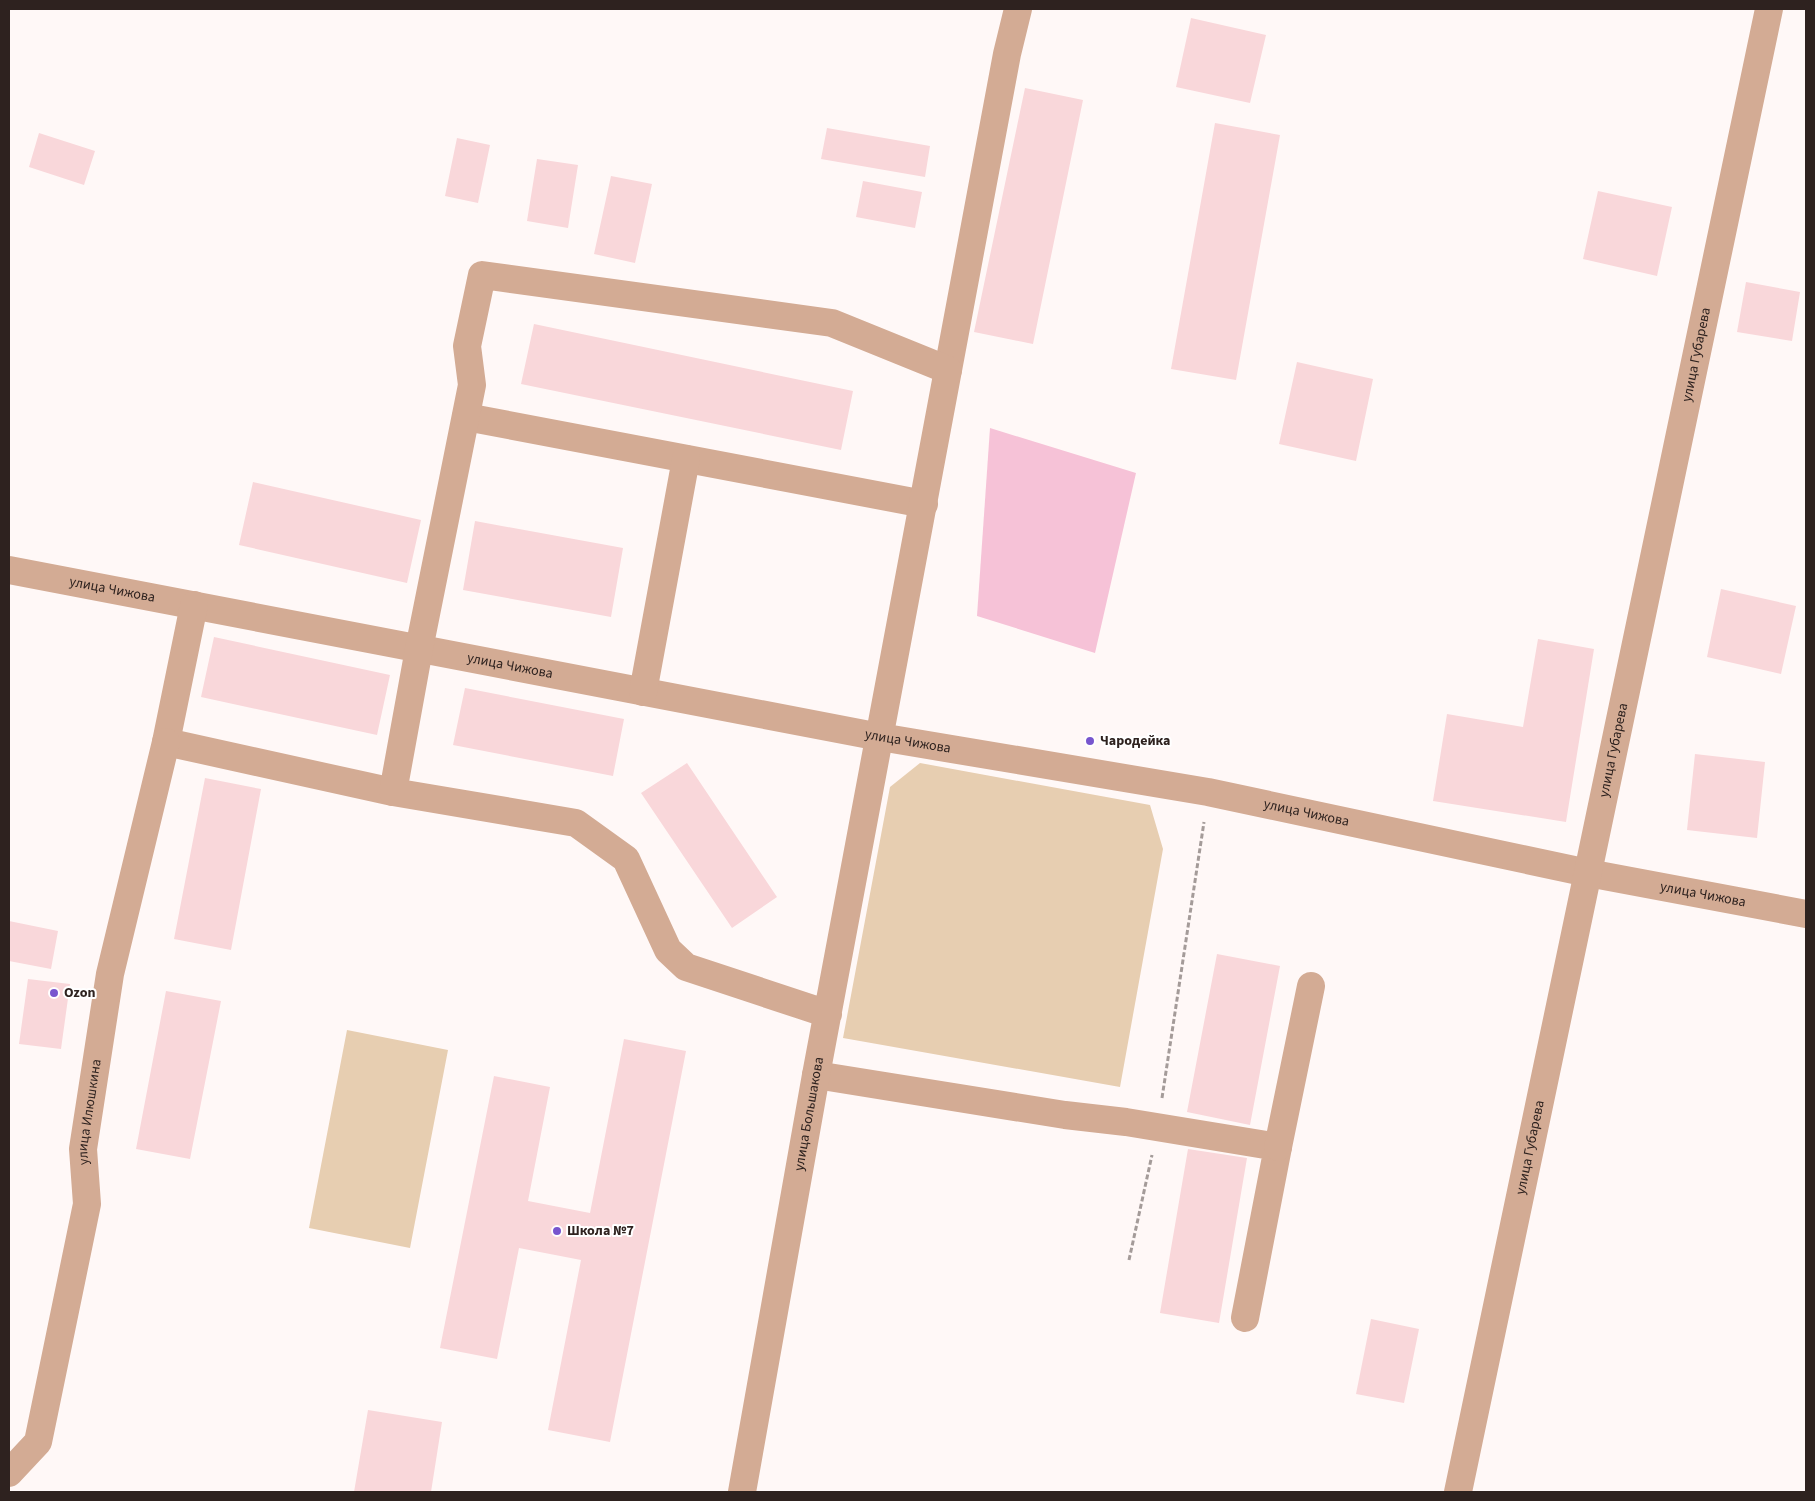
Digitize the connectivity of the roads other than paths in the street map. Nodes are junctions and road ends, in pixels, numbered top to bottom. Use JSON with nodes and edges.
{"nodes":[{"id":1,"x":1018,"y":9,"type":"edge"},
{"id":2,"x":1769,"y":9,"type":"edge"},
{"id":3,"x":948,"y":370,"type":"junction"},
{"id":4,"x":466,"y":417,"type":"junction"},
{"id":5,"x":686,"y":459,"type":"junction"},
{"id":6,"x":924,"y":504,"type":"junction"},
{"id":7,"x":9,"y":570,"type":"edge"},
{"id":8,"x":194,"y":605,"type":"junction"},
{"id":9,"x":419,"y":650,"type":"junction"},
{"id":10,"x":643,"y":692,"type":"junction"},
{"id":11,"x":880,"y":737,"type":"junction"},
{"id":12,"x":166,"y":742,"type":"junction"},
{"id":13,"x":393,"y":792,"type":"junction"},
{"id":14,"x":1588,"y":873,"type":"junction"},
{"id":15,"x":1806,"y":914,"type":"edge"},
{"id":16,"x":1311,"y":986,"type":"dead end"},
{"id":17,"x":828,"y":1014,"type":"junction"},
{"id":18,"x":816,"y":1075,"type":"junction"},
{"id":19,"x":1278,"y":1147,"type":"junction"},
{"id":20,"x":1245,"y":1318,"type":"dead end"},
{"id":21,"x":9,"y":1473,"type":"edge"},
{"id":22,"x":742,"y":1492,"type":"edge"},
{"id":23,"x":1458,"y":1492,"type":"edge"}],
"edges":[{"from":1,"to":3,"type":"street","name":"улица Большакова"},
{"from":2,"to":14,"type":"street","name":"улица Губарева"},
{"from":3,"to":4,"type":"street"},
{"from":3,"to":6,"type":"street","name":"улица Большакова"},
{"from":4,"to":5,"type":"street"},
{"from":4,"to":9,"type":"street"},
{"from":5,"to":6,"type":"street"},
{"from":5,"to":10,"type":"street"},
{"from":6,"to":11,"type":"street","name":"улица Большакова"},
{"from":7,"to":8,"type":"street","name":"улица Чижова"},
{"from":8,"to":9,"type":"street","name":"улица Чижова"},
{"from":8,"to":12,"type":"street","name":"улица Илюшкина"},
{"from":9,"to":10,"type":"street","name":"улица Чижова"},
{"from":9,"to":13,"type":"street"},
{"from":10,"to":11,"type":"street","name":"улица Чижова"},
{"from":11,"to":14,"type":"street","name":"улица Чижова"},
{"from":11,"to":17,"type":"street","name":"улица Большакова"},
{"from":12,"to":13,"type":"street"},
{"from":12,"to":21,"type":"street","name":"улица Илюшкина"},
{"from":13,"to":17,"type":"street"},
{"from":14,"to":15,"type":"street","name":"улица Чижова"},
{"from":14,"to":23,"type":"street","name":"улица Губарева"},
{"from":16,"to":19,"type":"street"},
{"from":17,"to":18,"type":"street","name":"улица Большакова"},
{"from":18,"to":19,"type":"street"},
{"from":18,"to":22,"type":"street","name":"улица Большакова"},
{"from":19,"to":20,"type":"street"}]}
